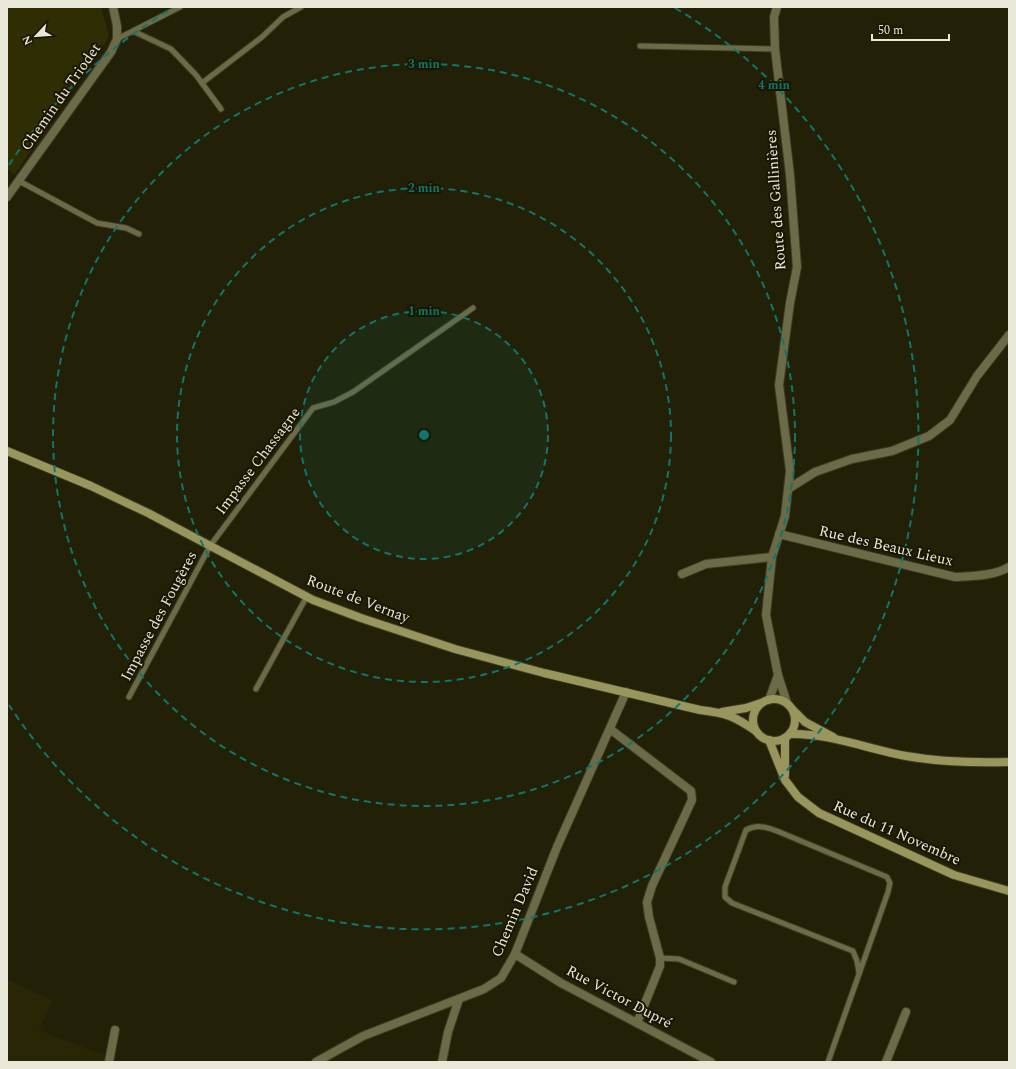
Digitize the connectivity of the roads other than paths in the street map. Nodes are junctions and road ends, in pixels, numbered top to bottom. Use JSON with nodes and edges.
{"nodes":[{"id":1,"x":113,"y":7,"type":"edge"},
{"id":2,"x":180,"y":7,"type":"edge"},
{"id":3,"x":301,"y":7,"type":"edge"},
{"id":4,"x":777,"y":7,"type":"edge"},
{"id":5,"x":133,"y":31,"type":"junction"},
{"id":6,"x":117,"y":39,"type":"junction"},
{"id":7,"x":640,"y":46,"type":"dead end"},
{"id":8,"x":775,"y":48,"type":"junction"},
{"id":9,"x":202,"y":83,"type":"junction"},
{"id":10,"x":221,"y":109,"type":"dead end"},
{"id":11,"x":19,"y":181,"type":"junction"},
{"id":12,"x":7,"y":197,"type":"edge"},
{"id":13,"x":139,"y":234,"type":"dead end"},
{"id":14,"x":473,"y":308,"type":"dead end"},
{"id":15,"x":1009,"y":334,"type":"edge"},
{"id":16,"x":7,"y":451,"type":"edge"},
{"id":17,"x":788,"y":489,"type":"junction"},
{"id":18,"x":779,"y":534,"type":"junction"},
{"id":19,"x":210,"y":546,"type":"junction"},
{"id":20,"x":772,"y":557,"type":"junction"},
{"id":21,"x":1009,"y":568,"type":"edge"},
{"id":22,"x":682,"y":574,"type":"dead end"},
{"id":23,"x":307,"y":596,"type":"junction"},
{"id":24,"x":778,"y":674,"type":"junction"},
{"id":25,"x":256,"y":689,"type":"dead end"},
{"id":26,"x":626,"y":692,"type":"junction"},
{"id":27,"x":129,"y":697,"type":"dead end"},
{"id":28,"x":766,"y":701,"type":"junction"},
{"id":29,"x":790,"y":706,"type":"junction"},
{"id":30,"x":721,"y":712,"type":"junction"},
{"id":31,"x":610,"y":729,"type":"junction"},
{"id":32,"x":756,"y":731,"type":"junction"},
{"id":33,"x":787,"y":736,"type":"junction"},
{"id":34,"x":769,"y":740,"type":"junction"},
{"id":35,"x":839,"y":740,"type":"junction"},
{"id":36,"x":1009,"y":762,"type":"edge"},
{"id":37,"x":785,"y":780,"type":"junction"},
{"id":38,"x":1009,"y":891,"type":"edge"},
{"id":39,"x":515,"y":954,"type":"junction"},
{"id":40,"x":660,"y":958,"type":"junction"},
{"id":41,"x":859,"y":973,"type":"junction"},
{"id":42,"x":734,"y":982,"type":"dead end"},
{"id":43,"x":459,"y":999,"type":"junction"},
{"id":44,"x":906,"y":1012,"type":"dead end"},
{"id":45,"x":637,"y":1023,"type":"junction"},
{"id":46,"x":115,"y":1030,"type":"dead end"},
{"id":47,"x":109,"y":1062,"type":"edge"},
{"id":48,"x":316,"y":1062,"type":"edge"},
{"id":49,"x":442,"y":1062,"type":"edge"},
{"id":50,"x":711,"y":1062,"type":"edge"},
{"id":51,"x":828,"y":1062,"type":"edge"},
{"id":52,"x":886,"y":1062,"type":"edge"}],
"edges":[{"from":1,"to":6,"type":"street","name":"Chemin du Triodet"},
{"from":2,"to":5,"type":"lane"},
{"from":3,"to":9,"type":"lane"},
{"from":4,"to":8,"type":"street","name":"Route des Gallinières"},
{"from":5,"to":6,"type":"lane"},
{"from":5,"to":9,"type":"lane"},
{"from":6,"to":11,"type":"street","name":"Chemin du Triodet"},
{"from":7,"to":8,"type":"lane"},
{"from":8,"to":17,"type":"street","name":"Route des Gallinières"},
{"from":9,"to":10,"type":"lane"},
{"from":11,"to":12,"type":"street","name":"Chemin du Triodet"},
{"from":11,"to":13,"type":"lane"},
{"from":14,"to":19,"type":"lane","name":"Impasse Chassagne"},
{"from":15,"to":17,"type":"street"},
{"from":16,"to":19,"type":"street","name":"Route de Vernay"},
{"from":17,"to":18,"type":"street","name":"Route des Gallinières"},
{"from":18,"to":20,"type":"street","name":"Route des Gallinières"},
{"from":18,"to":21,"type":"street","name":"Rue des Beaux Lieux"},
{"from":19,"to":23,"type":"street","name":"Route de Vernay"},
{"from":19,"to":27,"type":"lane","name":"Impasse des Fougères"},
{"from":20,"to":22,"type":"street"},
{"from":20,"to":24,"type":"street","name":"Route des Gallinières"},
{"from":23,"to":25,"type":"lane"},
{"from":23,"to":26,"type":"street","name":"Route de Vernay"},
{"from":24,"to":28,"type":"street"},
{"from":24,"to":29,"type":"street","name":"Route des Gallinières"},
{"from":26,"to":30,"type":"street","name":"Route de Vernay"},
{"from":26,"to":31,"type":"street","name":"Chemin David"},
{"from":28,"to":29,"type":"street"},
{"from":28,"to":30,"type":"street","name":"Route de Vernay"},
{"from":28,"to":32,"type":"street"},
{"from":29,"to":33,"type":"street"},
{"from":29,"to":35,"type":"street"},
{"from":30,"to":32,"type":"street","name":"Route de Vernay"},
{"from":31,"to":39,"type":"street","name":"Chemin David"},
{"from":31,"to":40,"type":"street"},
{"from":32,"to":34,"type":"street"},
{"from":33,"to":34,"type":"street"},
{"from":33,"to":35,"type":"street"},
{"from":33,"to":37,"type":"street"},
{"from":34,"to":37,"type":"street","name":"Rue du 11 Novembre"},
{"from":35,"to":36,"type":"street"},
{"from":37,"to":38,"type":"street","name":"Rue du 11 Novembre"},
{"from":39,"to":43,"type":"street","name":"Chemin David"},
{"from":39,"to":45,"type":"street","name":"Rue Victor Dupré"},
{"from":40,"to":42,"type":"lane"},
{"from":40,"to":45,"type":"street"},
{"from":41,"to":41,"type":"lane"},
{"from":41,"to":51,"type":"lane"},
{"from":43,"to":48,"type":"street","name":"Chemin David"},
{"from":43,"to":49,"type":"street"},
{"from":44,"to":52,"type":"street"},
{"from":45,"to":50,"type":"street","name":"Rue Victor Dupré"},
{"from":46,"to":47,"type":"street"}]}
